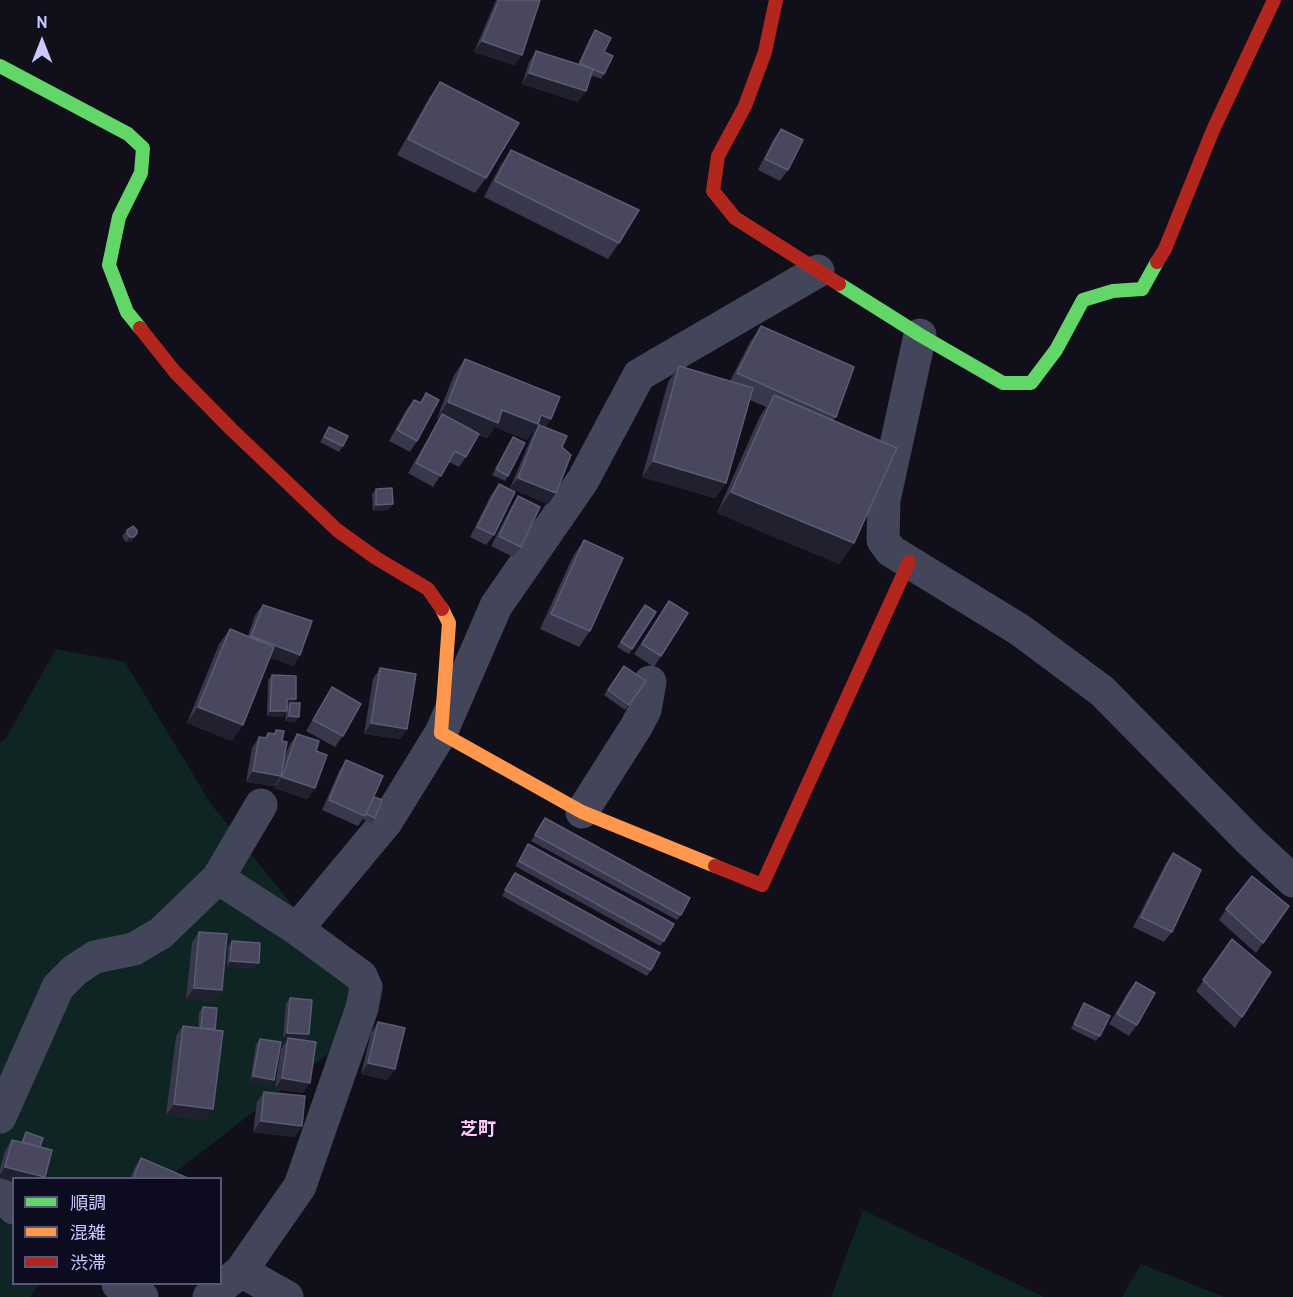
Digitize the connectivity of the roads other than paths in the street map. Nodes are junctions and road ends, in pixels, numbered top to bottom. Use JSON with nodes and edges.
{"nodes":[{"id":1,"x":776,"y":0,"type":"edge"},
{"id":2,"x":1274,"y":0,"type":"edge"},
{"id":3,"x":0,"y":66,"type":"edge"},
{"id":4,"x":818,"y":271,"type":"junction"},
{"id":5,"x":920,"y":335,"type":"junction"},
{"id":6,"x":909,"y":562,"type":"junction"},
{"id":7,"x":650,"y":682,"type":"dead end"},
{"id":8,"x":441,"y":733,"type":"junction"},
{"id":9,"x":261,"y":806,"type":"dead end"},
{"id":10,"x":582,"y":812,"type":"junction"},
{"id":11,"x":218,"y":878,"type":"junction"},
{"id":12,"x":1293,"y":881,"type":"edge"},
{"id":13,"x":297,"y":929,"type":"junction"},
{"id":14,"x":0,"y":1117,"type":"edge"},
{"id":15,"x":0,"y":1194,"type":"edge"},
{"id":16,"x":12,"y":1206,"type":"edge"},
{"id":17,"x":241,"y":1271,"type":"junction"},
{"id":18,"x":120,"y":1285,"type":"edge"},
{"id":19,"x":142,"y":1297,"type":"edge"},
{"id":20,"x":209,"y":1297,"type":"edge"},
{"id":21,"x":287,"y":1297,"type":"edge"}],
"edges":[{"from":1,"to":4,"type":"street"},
{"from":2,"to":5,"type":"street"},
{"from":3,"to":8,"type":"street"},
{"from":4,"to":5,"type":"street"},
{"from":4,"to":8,"type":"street"},
{"from":5,"to":6,"type":"street"},
{"from":6,"to":10,"type":"street"},
{"from":6,"to":12,"type":"street"},
{"from":7,"to":10,"type":"street"},
{"from":8,"to":10,"type":"street"},
{"from":8,"to":13,"type":"street"},
{"from":9,"to":11,"type":"street"},
{"from":11,"to":13,"type":"street"},
{"from":11,"to":14,"type":"street"},
{"from":13,"to":17,"type":"street"},
{"from":15,"to":16,"type":"street"},
{"from":17,"to":20,"type":"street"},
{"from":17,"to":21,"type":"street"},
{"from":18,"to":19,"type":"street"}]}
